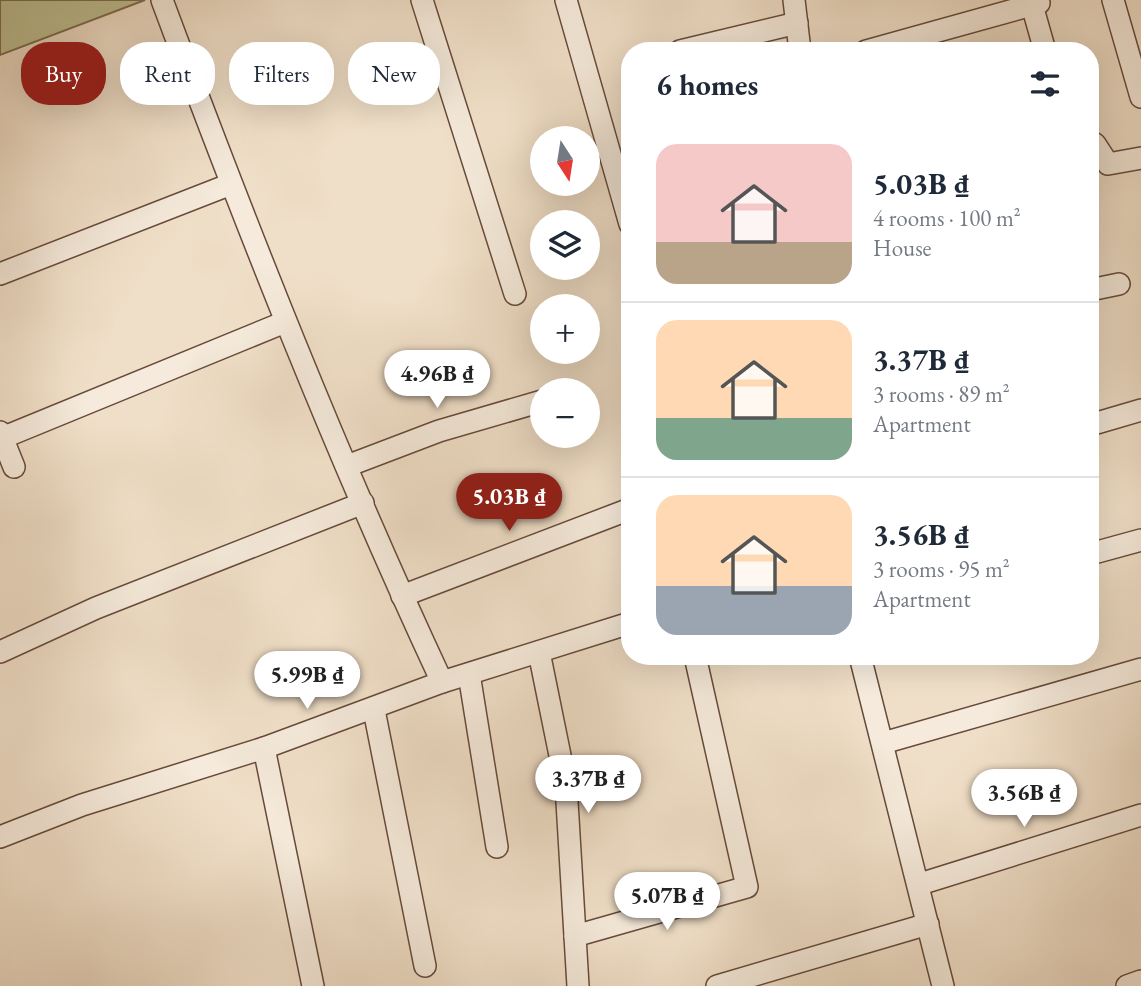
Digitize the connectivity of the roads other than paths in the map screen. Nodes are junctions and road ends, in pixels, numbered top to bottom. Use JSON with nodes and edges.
{"nodes":[{"id":1,"x":162,"y":0,"type":"edge"},
{"id":2,"x":422,"y":0,"type":"edge"},
{"id":3,"x":565,"y":0,"type":"edge"},
{"id":4,"x":794,"y":0,"type":"edge"},
{"id":5,"x":1113,"y":0,"type":"edge"},
{"id":6,"x":797,"y":23,"type":"junction"},
{"id":7,"x":718,"y":42,"type":"edge"},
{"id":8,"x":799,"y":42,"type":"edge"},
{"id":9,"x":898,"y":42,"type":"edge"},
{"id":10,"x":1043,"y":42,"type":"edge"},
{"id":11,"x":1141,"y":97,"type":"edge"},
{"id":12,"x":1099,"y":150,"type":"edge"},
{"id":13,"x":1140,"y":162,"type":"edge"},
{"id":14,"x":231,"y":184,"type":"junction"},
{"id":15,"x":621,"y":193,"type":"edge"},
{"id":16,"x":0,"y":274,"type":"edge"},
{"id":17,"x":1119,"y":284,"type":"dead end"},
{"id":18,"x":1099,"y":288,"type":"edge"},
{"id":19,"x":515,"y":294,"type":"dead end"},
{"id":20,"x":285,"y":322,"type":"junction"},
{"id":21,"x":530,"y":404,"type":"edge"},
{"id":22,"x":1141,"y":410,"type":"edge"},
{"id":23,"x":1099,"y":422,"type":"edge"},
{"id":24,"x":1,"y":435,"type":"edge"},
{"id":25,"x":347,"y":466,"type":"junction"},
{"id":26,"x":14,"y":467,"type":"dead end"},
{"id":27,"x":363,"y":503,"type":"junction"},
{"id":28,"x":621,"y":512,"type":"edge"},
{"id":29,"x":1141,"y":540,"type":"edge"},
{"id":30,"x":1099,"y":552,"type":"edge"},
{"id":31,"x":402,"y":596,"type":"junction"},
{"id":32,"x":621,"y":626,"type":"edge"},
{"id":33,"x":0,"y":652,"type":"edge"},
{"id":34,"x":539,"y":652,"type":"junction"},
{"id":35,"x":697,"y":665,"type":"edge"},
{"id":36,"x":862,"y":665,"type":"edge"},
{"id":37,"x":1141,"y":669,"type":"edge"},
{"id":38,"x":469,"y":674,"type":"junction"},
{"id":39,"x":442,"y":682,"type":"junction"},
{"id":40,"x":374,"y":710,"type":"junction"},
{"id":41,"x":883,"y":743,"type":"junction"},
{"id":42,"x":264,"y":748,"type":"junction"},
{"id":43,"x":1141,"y":815,"type":"edge"},
{"id":44,"x":0,"y":837,"type":"edge"},
{"id":45,"x":497,"y":848,"type":"dead end"},
{"id":46,"x":920,"y":884,"type":"junction"},
{"id":47,"x":929,"y":924,"type":"junction"},
{"id":48,"x":575,"y":936,"type":"junction"},
{"id":49,"x":425,"y":966,"type":"dead end"},
{"id":50,"x":1141,"y":981,"type":"edge"},
{"id":51,"x":313,"y":986,"type":"edge"},
{"id":52,"x":577,"y":986,"type":"edge"},
{"id":53,"x":717,"y":986,"type":"edge"},
{"id":54,"x":943,"y":986,"type":"edge"},
{"id":55,"x":1127,"y":986,"type":"edge"}],
"edges":[{"from":1,"to":14,"type":"street"},
{"from":2,"to":19,"type":"street"},
{"from":3,"to":15,"type":"street"},
{"from":4,"to":6,"type":"street"},
{"from":5,"to":11,"type":"street"},
{"from":6,"to":7,"type":"street"},
{"from":6,"to":8,"type":"street"},
{"from":9,"to":10,"type":"street"},
{"from":12,"to":13,"type":"street"},
{"from":14,"to":16,"type":"street"},
{"from":14,"to":20,"type":"street"},
{"from":17,"to":18,"type":"street"},
{"from":20,"to":24,"type":"street"},
{"from":20,"to":25,"type":"street"},
{"from":21,"to":25,"type":"street"},
{"from":22,"to":23,"type":"street"},
{"from":24,"to":26,"type":"street"},
{"from":25,"to":27,"type":"street"},
{"from":27,"to":31,"type":"street"},
{"from":27,"to":33,"type":"street"},
{"from":28,"to":31,"type":"street"},
{"from":29,"to":30,"type":"street"},
{"from":31,"to":39,"type":"street"},
{"from":32,"to":34,"type":"street"},
{"from":34,"to":38,"type":"street"},
{"from":34,"to":48,"type":"street"},
{"from":35,"to":48,"type":"street"},
{"from":36,"to":41,"type":"street"},
{"from":37,"to":41,"type":"street"},
{"from":38,"to":39,"type":"street"},
{"from":38,"to":45,"type":"street"},
{"from":39,"to":40,"type":"street"},
{"from":40,"to":42,"type":"street"},
{"from":40,"to":49,"type":"street"},
{"from":41,"to":46,"type":"street"},
{"from":42,"to":44,"type":"street"},
{"from":42,"to":51,"type":"street"},
{"from":43,"to":46,"type":"street"},
{"from":46,"to":47,"type":"street"},
{"from":47,"to":53,"type":"street"},
{"from":47,"to":54,"type":"street"},
{"from":48,"to":52,"type":"street"},
{"from":50,"to":55,"type":"street"}]}
